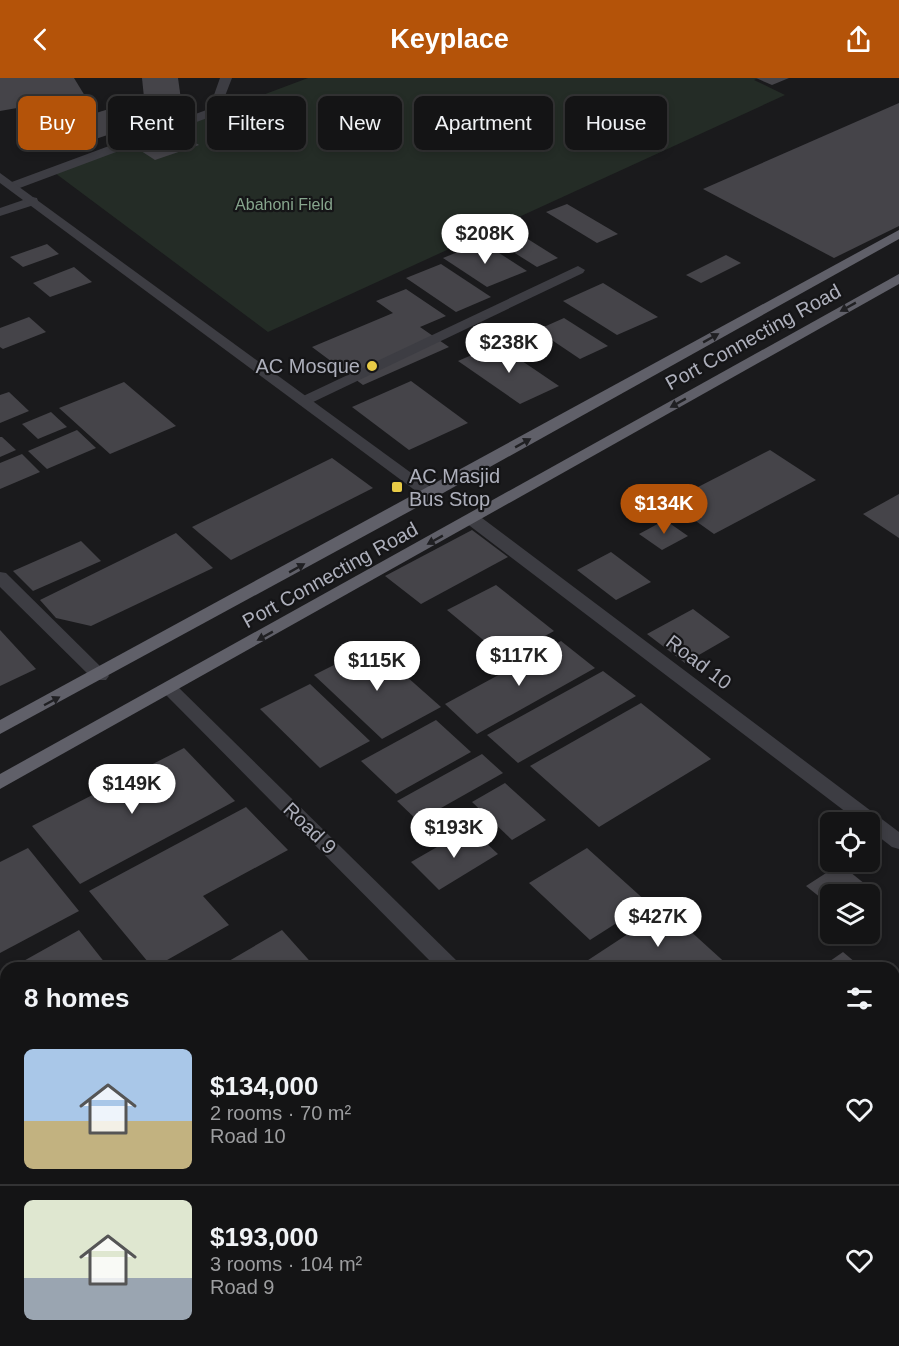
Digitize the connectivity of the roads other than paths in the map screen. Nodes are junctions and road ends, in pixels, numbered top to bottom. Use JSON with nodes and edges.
{"nodes":[{"id":1,"x":226,"y":78,"type":"edge"},
{"id":2,"x":0,"y":177,"type":"edge"},
{"id":3,"x":13,"y":186,"type":"junction"},
{"id":4,"x":32,"y":201,"type":"junction"},
{"id":5,"x":0,"y":212,"type":"edge"},
{"id":6,"x":899,"y":234,"type":"edge"},
{"id":7,"x":578,"y":270,"type":"dead end"},
{"id":8,"x":899,"y":278,"type":"edge"},
{"id":9,"x":304,"y":401,"type":"junction"},
{"id":10,"x":430,"y":495,"type":"junction"},
{"id":11,"x":472,"y":519,"type":"junction"},
{"id":12,"x":0,"y":576,"type":"edge"},
{"id":13,"x":100,"y":676,"type":"junction"},
{"id":14,"x":170,"y":689,"type":"junction"},
{"id":15,"x":0,"y":728,"type":"edge"},
{"id":16,"x":0,"y":782,"type":"edge"},
{"id":17,"x":899,"y":842,"type":"edge"},
{"id":18,"x":445,"y":962,"type":"edge"}],
"edges":[{"from":1,"to":3,"type":"street"},
{"from":2,"to":3,"type":"street"},
{"from":3,"to":4,"type":"street"},
{"from":4,"to":5,"type":"street"},
{"from":4,"to":9,"type":"street"},
{"from":10,"to":6,"type":"highway","name":"Port Connecting Road","one_way":true},
{"from":7,"to":9,"type":"street"},
{"from":8,"to":11,"type":"highway","name":"Port Connecting Road","one_way":true},
{"from":9,"to":10,"type":"street"},
{"from":13,"to":10,"type":"highway","name":"Port Connecting Road","one_way":true},
{"from":11,"to":14,"type":"highway","name":"Port Connecting Road","one_way":true},
{"from":11,"to":17,"type":"street","name":"Road 10"},
{"from":12,"to":13,"type":"street"},
{"from":15,"to":13,"type":"highway","name":"Port Connecting Road","one_way":true},
{"from":14,"to":16,"type":"highway","name":"Port Connecting Road"},
{"from":14,"to":18,"type":"street","name":"Road 9"}]}
